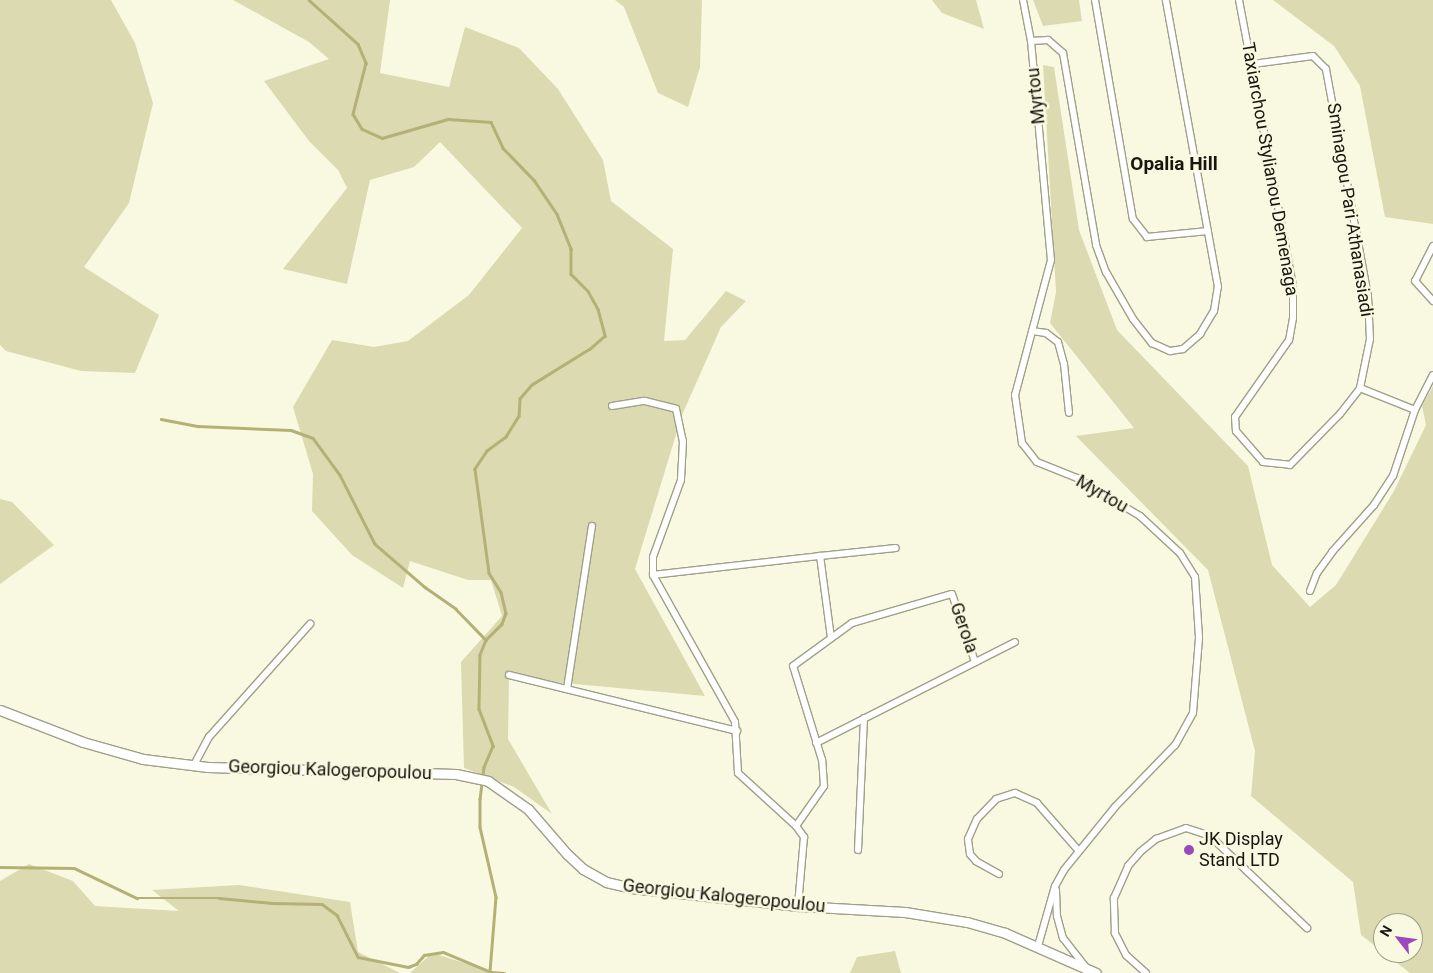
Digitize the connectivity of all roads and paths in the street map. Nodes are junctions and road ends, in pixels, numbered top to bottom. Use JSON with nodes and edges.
{"nodes":[{"id":1,"x":1023,"y":0,"type":"edge"},
{"id":2,"x":1095,"y":0,"type":"edge"},
{"id":3,"x":1166,"y":0,"type":"edge"},
{"id":4,"x":1239,"y":0,"type":"edge"},
{"id":5,"x":1031,"y":40,"type":"junction"},
{"id":6,"x":1253,"y":64,"type":"junction"},
{"id":7,"x":1208,"y":231,"type":"junction"},
{"id":8,"x":1433,"y":246,"type":"edge"},
{"id":9,"x":1433,"y":301,"type":"edge"},
{"id":10,"x":1032,"y":331,"type":"junction"},
{"id":11,"x":1433,"y":375,"type":"edge"},
{"id":12,"x":1360,"y":388,"type":"junction"},
{"id":13,"x":612,"y":406,"type":"dead end"},
{"id":14,"x":1415,"y":410,"type":"junction"},
{"id":15,"x":1069,"y":412,"type":"dead end"},
{"id":16,"x":1264,"y":462,"type":"joint"},
{"id":17,"x":592,"y":526,"type":"dead end"},
{"id":18,"x":896,"y":548,"type":"dead end"},
{"id":19,"x":820,"y":556,"type":"junction"},
{"id":20,"x":653,"y":575,"type":"junction"},
{"id":21,"x":1310,"y":591,"type":"dead end"},
{"id":22,"x":310,"y":624,"type":"dead end"},
{"id":23,"x":831,"y":638,"type":"junction"},
{"id":24,"x":1015,"y":642,"type":"dead end"},
{"id":25,"x":975,"y":662,"type":"junction"},
{"id":26,"x":509,"y":675,"type":"dead end"},
{"id":27,"x":567,"y":689,"type":"junction"},
{"id":28,"x":0,"y":710,"type":"edge"},
{"id":29,"x":864,"y":718,"type":"junction"},
{"id":30,"x":737,"y":731,"type":"junction"},
{"id":31,"x":816,"y":743,"type":"junction"},
{"id":32,"x":194,"y":766,"type":"junction"},
{"id":33,"x":796,"y":826,"type":"junction"},
{"id":34,"x":858,"y":850,"type":"dead end"},
{"id":35,"x":1078,"y":850,"type":"junction"},
{"id":36,"x":999,"y":874,"type":"dead end"},
{"id":37,"x":1055,"y":886,"type":"junction"},
{"id":38,"x":798,"y":906,"type":"junction"},
{"id":39,"x":1307,"y":928,"type":"dead end"},
{"id":40,"x":1038,"y":946,"type":"junction"},
{"id":41,"x":1087,"y":968,"type":"junction"},
{"id":42,"x":1096,"y":973,"type":"edge"},
{"id":43,"x":1146,"y":973,"type":"edge"}],
"edges":[{"from":1,"to":5,"type":"street","name":"Myrtou"},
{"from":2,"to":7,"type":"street"},
{"from":3,"to":7,"type":"street"},
{"from":4,"to":6,"type":"street","name":"Taxiarchou Stylianou Demenaga"},
{"from":5,"to":7,"type":"street"},
{"from":5,"to":10,"type":"street","name":"Myrtou"},
{"from":6,"to":12,"type":"street","name":"Sminagou Pari Athanasiadi"},
{"from":6,"to":16,"type":"street","name":"Taxiarchou Stylianou Demenaga"},
{"from":8,"to":9,"type":"street"},
{"from":10,"to":15,"type":"street"},
{"from":10,"to":35,"type":"street","name":"Myrtou"},
{"from":11,"to":14,"type":"street"},
{"from":12,"to":14,"type":"street"},
{"from":12,"to":16,"type":"street","name":"Sminagou Pari Athanasiadi"},
{"from":13,"to":20,"type":"street"},
{"from":14,"to":21,"type":"street"},
{"from":17,"to":27,"type":"street"},
{"from":18,"to":19,"type":"street"},
{"from":19,"to":20,"type":"street"},
{"from":19,"to":23,"type":"street"},
{"from":20,"to":30,"type":"street"},
{"from":22,"to":32,"type":"street"},
{"from":23,"to":25,"type":"street","name":"Gerola"},
{"from":23,"to":31,"type":"street"},
{"from":24,"to":25,"type":"street"},
{"from":25,"to":29,"type":"street"},
{"from":26,"to":27,"type":"street"},
{"from":27,"to":30,"type":"street"},
{"from":28,"to":32,"type":"street","name":"Georgiou Kalogeropoulou"},
{"from":29,"to":31,"type":"street"},
{"from":29,"to":34,"type":"street"},
{"from":30,"to":33,"type":"street"},
{"from":31,"to":33,"type":"street"},
{"from":32,"to":38,"type":"street","name":"Georgiou Kalogeropoulou"},
{"from":33,"to":38,"type":"street"},
{"from":35,"to":36,"type":"street"},
{"from":35,"to":37,"type":"street","name":"Myrtou"},
{"from":37,"to":40,"type":"street","name":"Myrtou"},
{"from":37,"to":41,"type":"street"},
{"from":38,"to":40,"type":"street","name":"Georgiou Kalogeropoulou"},
{"from":39,"to":43,"type":"street"},
{"from":40,"to":41,"type":"street","name":"Georgiou Kalogeropoulou"},
{"from":41,"to":42,"type":"street","name":"Georgiou Kalogeropoulou"}]}
